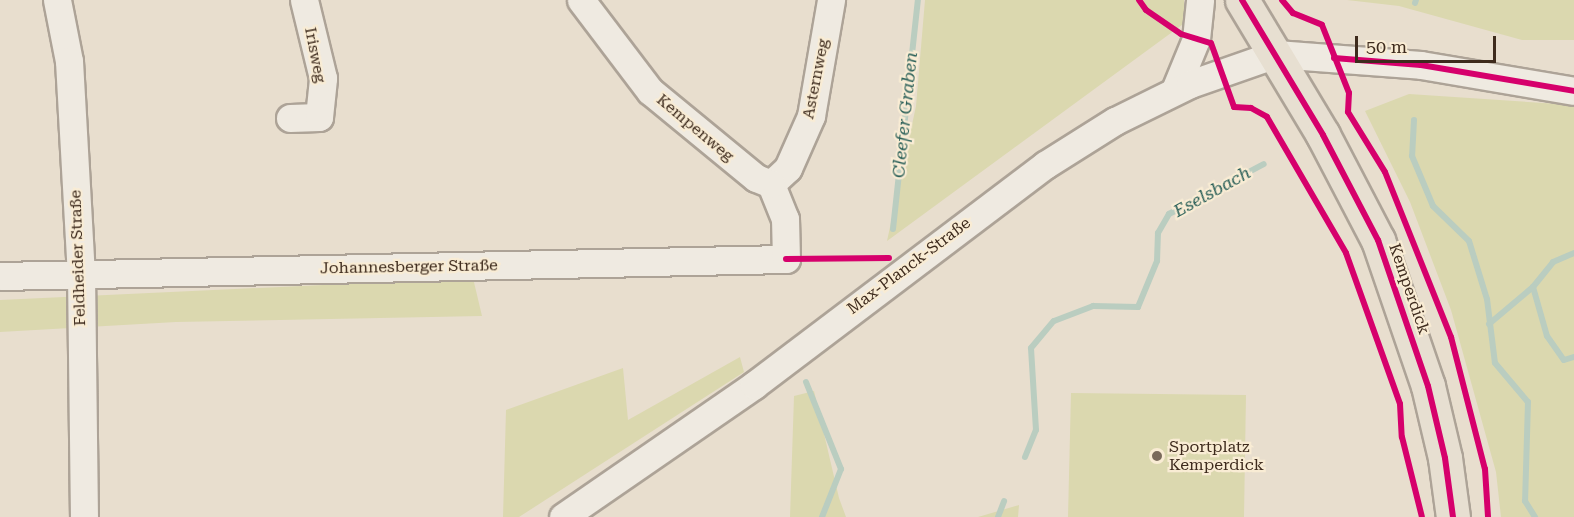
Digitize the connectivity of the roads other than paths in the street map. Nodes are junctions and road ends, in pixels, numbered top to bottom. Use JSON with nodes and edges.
{"nodes":[{"id":1,"x":57,"y":0,"type":"edge"},
{"id":2,"x":304,"y":0,"type":"edge"},
{"id":3,"x":581,"y":0,"type":"edge"},
{"id":4,"x":831,"y":0,"type":"edge"},
{"id":5,"x":1200,"y":0,"type":"edge"},
{"id":6,"x":1242,"y":0,"type":"edge"},
{"id":7,"x":1276,"y":54,"type":"junction"},
{"id":8,"x":1176,"y":90,"type":"junction"},
{"id":9,"x":1574,"y":91,"type":"edge"},
{"id":10,"x":290,"y":118,"type":"dead end"},
{"id":11,"x":771,"y":184,"type":"junction"},
{"id":12,"x":81,"y":273,"type":"junction"},
{"id":13,"x":0,"y":276,"type":"edge"},
{"id":14,"x":84,"y":517,"type":"edge"},
{"id":15,"x":562,"y":517,"type":"edge"},
{"id":16,"x":1453,"y":517,"type":"edge"}],
"edges":[{"from":1,"to":12,"type":"street","name":"Feldheider Straße"},
{"from":2,"to":10,"type":"street","name":"Irisweg"},
{"from":3,"to":11,"type":"street","name":"Kempenweg"},
{"from":4,"to":11,"type":"street","name":"Asternweg"},
{"from":5,"to":8,"type":"street"},
{"from":6,"to":7,"type":"main road","name":"Kemperdick"},
{"from":7,"to":8,"type":"street","name":"Max-Planck-Straße"},
{"from":7,"to":9,"type":"street"},
{"from":7,"to":16,"type":"main road","name":"Kemperdick"},
{"from":8,"to":15,"type":"street","name":"Max-Planck-Straße"},
{"from":11,"to":12,"type":"street","name":"Johannesberger Straße"},
{"from":12,"to":13,"type":"street","name":"Johannesberger Straße"},
{"from":12,"to":14,"type":"street","name":"Feldheider Straße"}]}
